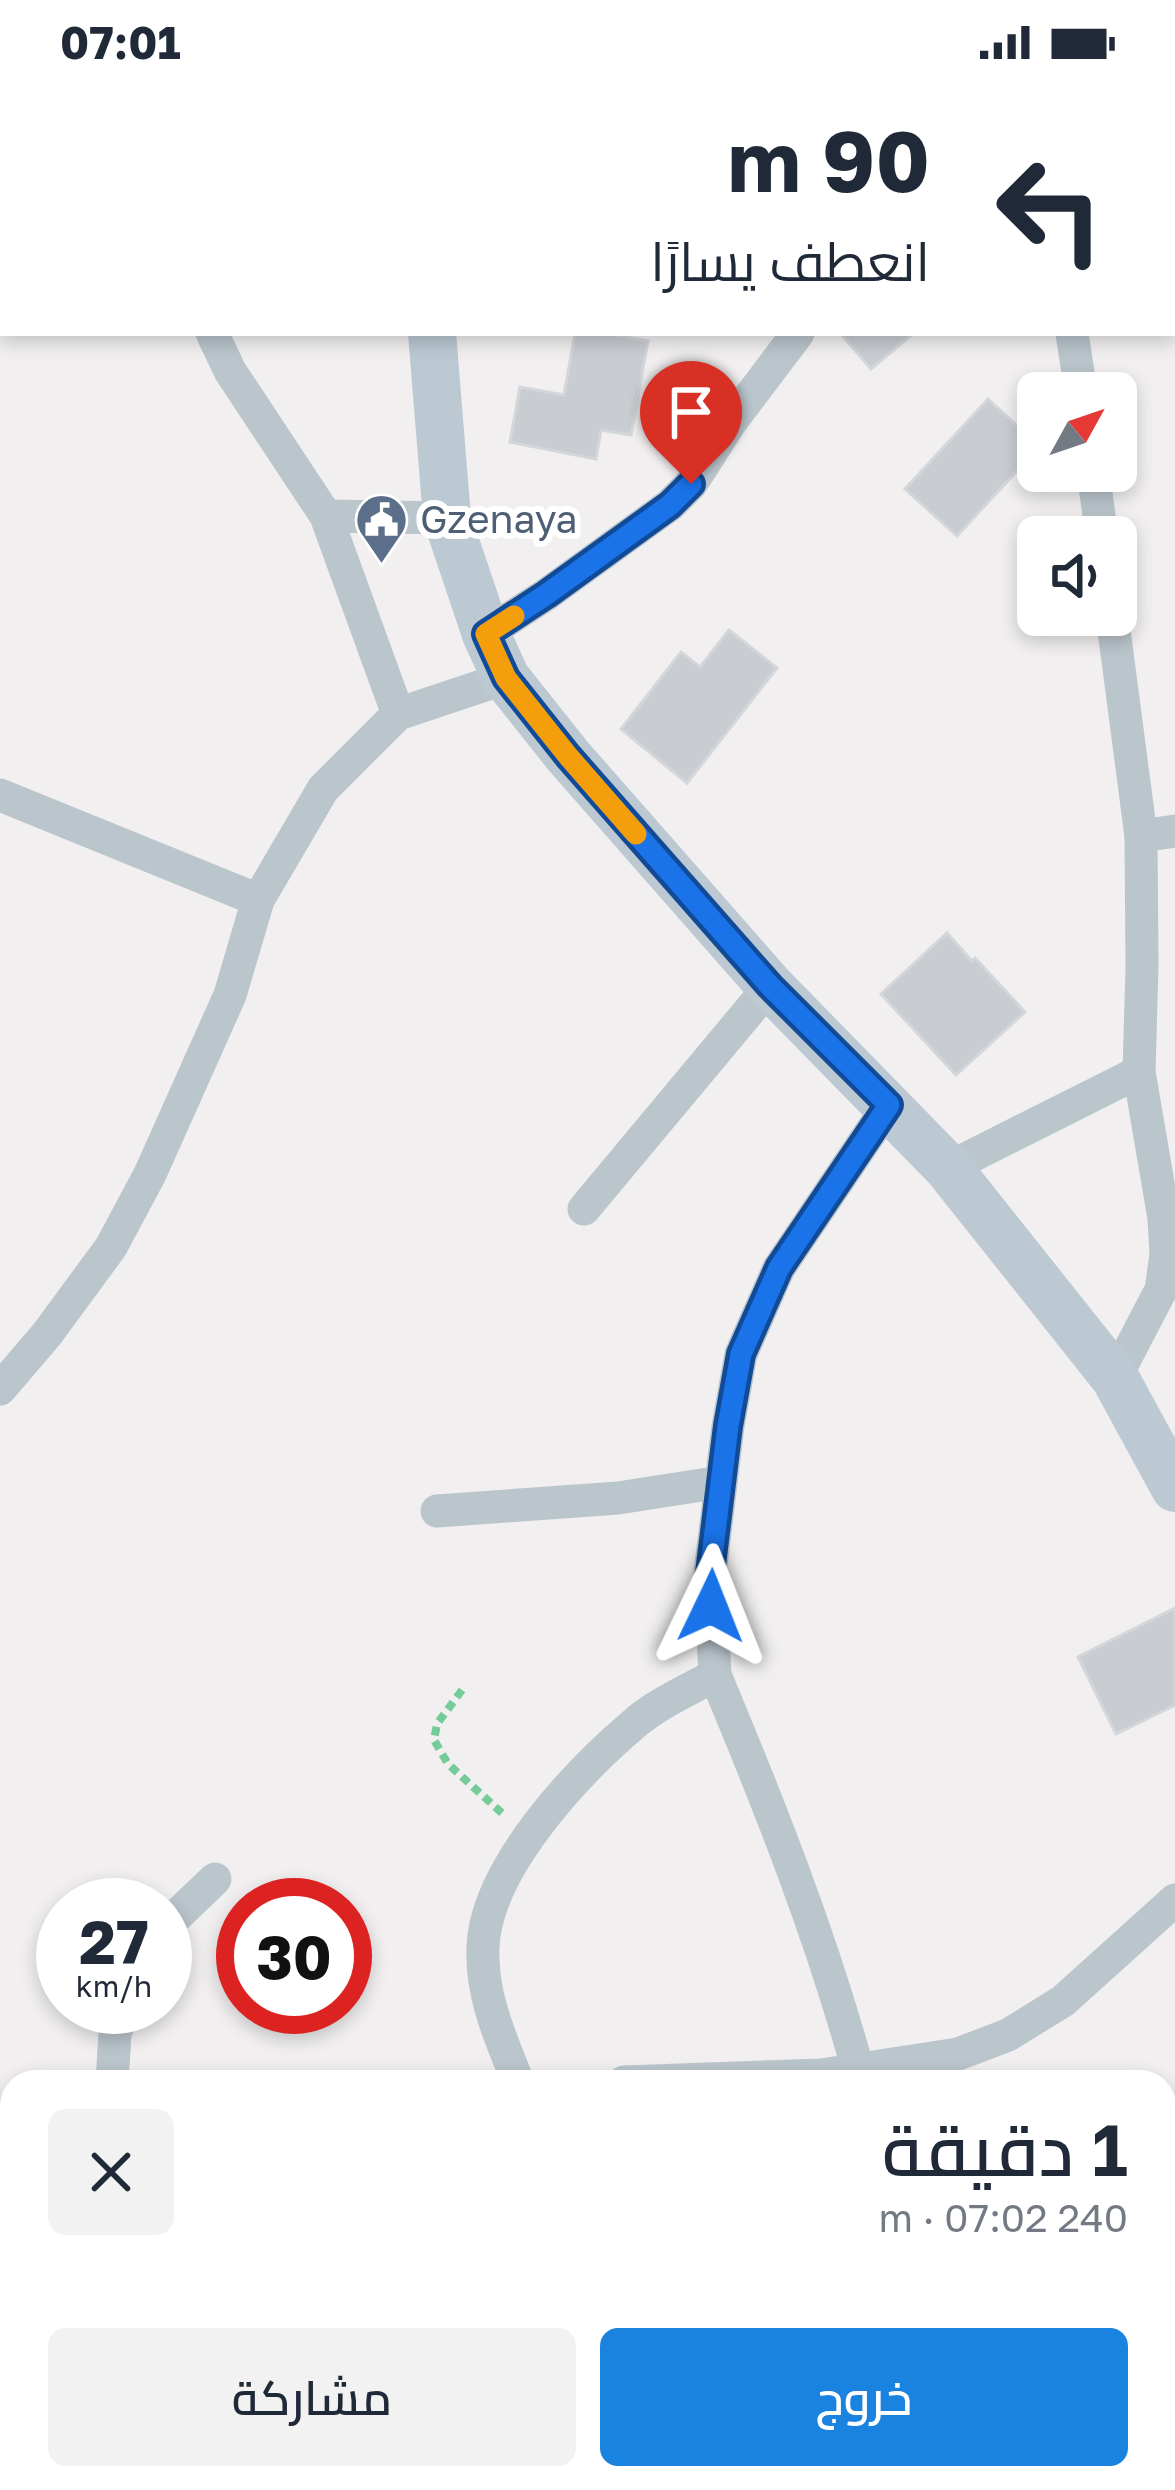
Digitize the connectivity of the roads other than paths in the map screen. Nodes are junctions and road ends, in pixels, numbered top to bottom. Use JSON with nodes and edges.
{"nodes":[{"id":1,"x":213,"y":336,"type":"edge"},
{"id":2,"x":432,"y":336,"type":"edge"},
{"id":3,"x":796,"y":336,"type":"edge"},
{"id":4,"x":1072,"y":336,"type":"edge"},
{"id":5,"x":1078,"y":372,"type":"edge"},
{"id":6,"x":326,"y":516,"type":"junction"},
{"id":7,"x":447,"y":518,"type":"junction"},
{"id":8,"x":486,"y":634,"type":"junction"},
{"id":9,"x":1115,"y":636,"type":"edge"},
{"id":10,"x":506,"y":678,"type":"junction"},
{"id":11,"x":398,"y":714,"type":"junction"},
{"id":12,"x":0,"y":795,"type":"edge"},
{"id":13,"x":1175,"y":831,"type":"edge"},
{"id":14,"x":1141,"y":836,"type":"junction"},
{"id":15,"x":258,"y":900,"type":"junction"},
{"id":16,"x":770,"y":986,"type":"junction"},
{"id":17,"x":1139,"y":1072,"type":"junction"},
{"id":18,"x":889,"y":1105,"type":"junction"},
{"id":19,"x":948,"y":1168,"type":"junction"},
{"id":20,"x":584,"y":1209,"type":"dead end"},
{"id":21,"x":1115,"y":1378,"type":"junction"},
{"id":22,"x":0,"y":1389,"type":"edge"},
{"id":23,"x":722,"y":1482,"type":"junction"},
{"id":24,"x":1175,"y":1488,"type":"edge"},
{"id":25,"x":437,"y":1511,"type":"dead end"},
{"id":26,"x":715,"y":1675,"type":"junction"},
{"id":27,"x":215,"y":1879,"type":"dead end"},
{"id":28,"x":1175,"y":1900,"type":"edge"},
{"id":29,"x":192,"y":1901,"type":"edge"},
{"id":30,"x":115,"y":2034,"type":"edge"},
{"id":31,"x":113,"y":2070,"type":"edge"},
{"id":32,"x":513,"y":2070,"type":"edge"},
{"id":33,"x":858,"y":2070,"type":"joint"}],
"edges":[{"from":1,"to":6,"type":"street"},
{"from":2,"to":7,"type":"street"},
{"from":3,"to":8,"type":"street"},
{"from":4,"to":5,"type":"street"},
{"from":6,"to":7,"type":"street"},
{"from":6,"to":11,"type":"street"},
{"from":7,"to":8,"type":"street"},
{"from":8,"to":10,"type":"street"},
{"from":9,"to":14,"type":"street"},
{"from":10,"to":11,"type":"street"},
{"from":10,"to":16,"type":"street"},
{"from":11,"to":15,"type":"street"},
{"from":12,"to":15,"type":"street"},
{"from":13,"to":14,"type":"street"},
{"from":14,"to":17,"type":"street"},
{"from":15,"to":22,"type":"street"},
{"from":16,"to":18,"type":"street"},
{"from":16,"to":20,"type":"street"},
{"from":17,"to":19,"type":"street"},
{"from":17,"to":21,"type":"street"},
{"from":18,"to":19,"type":"street"},
{"from":18,"to":23,"type":"street"},
{"from":19,"to":21,"type":"street"},
{"from":21,"to":24,"type":"street"},
{"from":23,"to":25,"type":"street"},
{"from":23,"to":26,"type":"street"},
{"from":26,"to":32,"type":"street"},
{"from":26,"to":33,"type":"street"},
{"from":27,"to":29,"type":"street"},
{"from":28,"to":33,"type":"street"},
{"from":30,"to":31,"type":"street"}]}
